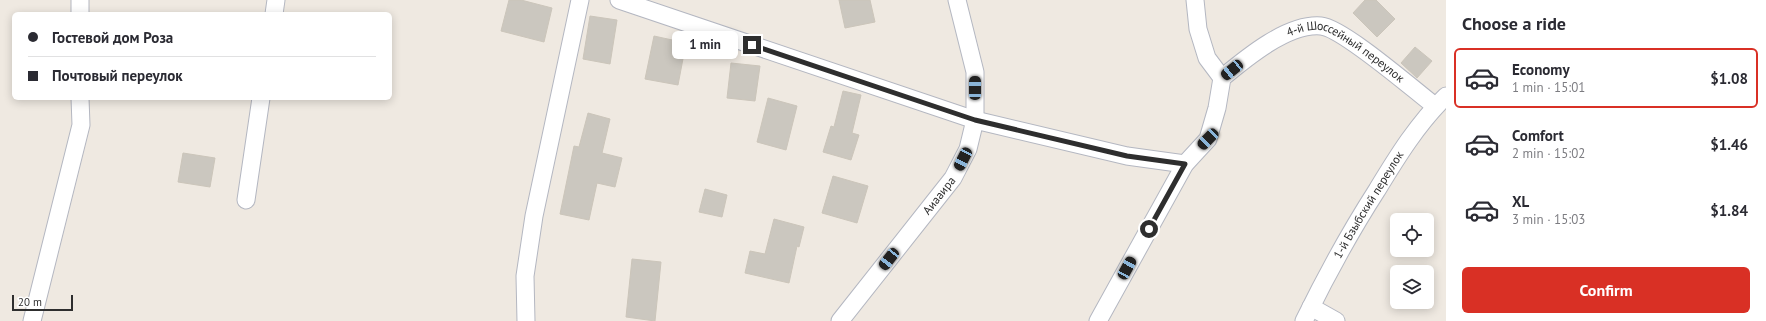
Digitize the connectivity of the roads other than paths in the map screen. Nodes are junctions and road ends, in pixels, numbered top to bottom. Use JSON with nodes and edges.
{"nodes":[{"id":1,"x":80,"y":0,"type":"edge"},
{"id":2,"x":276,"y":0,"type":"edge"},
{"id":3,"x":580,"y":0,"type":"edge"},
{"id":4,"x":619,"y":0,"type":"edge"},
{"id":5,"x":957,"y":0,"type":"edge"},
{"id":6,"x":1195,"y":0,"type":"edge"},
{"id":7,"x":80,"y":12,"type":"edge"},
{"id":8,"x":274,"y":12,"type":"edge"},
{"id":9,"x":1222,"y":78,"type":"junction"},
{"id":10,"x":80,"y":100,"type":"edge"},
{"id":11,"x":261,"y":100,"type":"edge"},
{"id":12,"x":1441,"y":101,"type":"edge"},
{"id":13,"x":975,"y":120,"type":"junction"},
{"id":14,"x":1185,"y":164,"type":"junction"},
{"id":15,"x":246,"y":200,"type":"dead end"},
{"id":16,"x":1308,"y":314,"type":"edge"},
{"id":17,"x":32,"y":321,"type":"edge"},
{"id":18,"x":526,"y":321,"type":"edge"},
{"id":19,"x":840,"y":321,"type":"edge"},
{"id":20,"x":1098,"y":321,"type":"edge"},
{"id":21,"x":1336,"y":321,"type":"edge"}],
"edges":[{"from":1,"to":7,"type":"street"},
{"from":2,"to":8,"type":"street"},
{"from":3,"to":18,"type":"street"},
{"from":4,"to":13,"type":"street"},
{"from":5,"to":13,"type":"street","name":"Аиааира"},
{"from":6,"to":9,"type":"street"},
{"from":9,"to":12,"type":"street","name":"4-й Шоссейный переулок"},
{"from":9,"to":14,"type":"street"},
{"from":10,"to":17,"type":"street"},
{"from":11,"to":15,"type":"street"},
{"from":12,"to":16,"type":"street","name":"1-й Бзыбский переулок"},
{"from":13,"to":14,"type":"street"},
{"from":13,"to":19,"type":"street","name":"Аиааира"},
{"from":14,"to":20,"type":"street"},
{"from":16,"to":21,"type":"street"}]}
